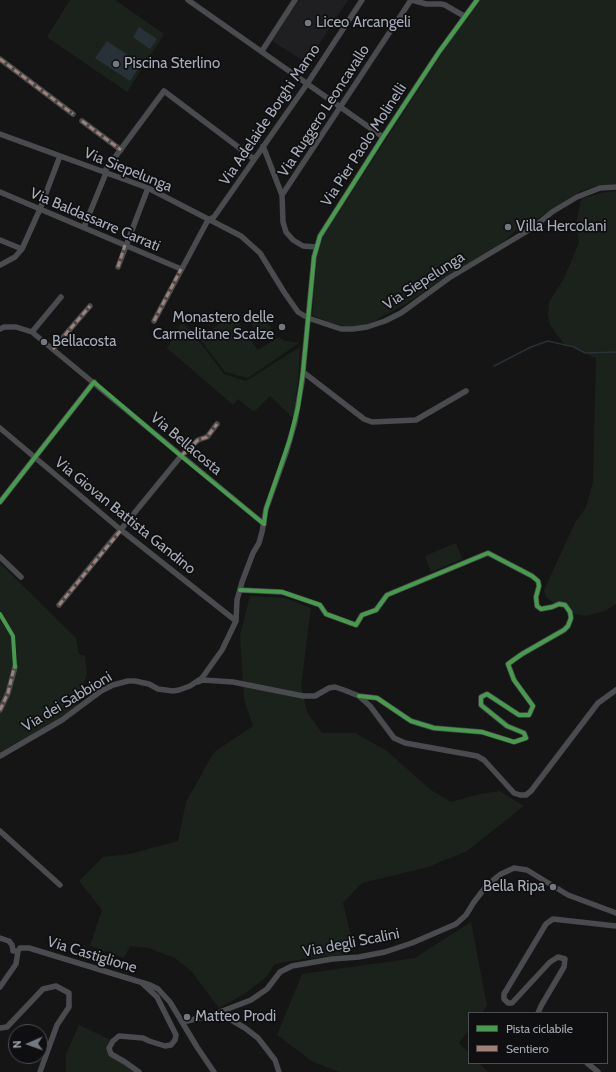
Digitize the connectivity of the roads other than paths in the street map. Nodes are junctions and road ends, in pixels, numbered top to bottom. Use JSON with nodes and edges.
{"nodes":[{"id":1,"x":188,"y":0,"type":"edge"},
{"id":2,"x":294,"y":0,"type":"edge"},
{"id":3,"x":362,"y":0,"type":"edge"},
{"id":4,"x":412,"y":0,"type":"edge"},
{"id":5,"x":478,"y":0,"type":"edge"},
{"id":6,"x":464,"y":16,"type":"junction"},
{"id":7,"x":262,"y":51,"type":"junction"},
{"id":8,"x":0,"y":59,"type":"edge"},
{"id":9,"x":307,"y":84,"type":"junction"},
{"id":10,"x":340,"y":108,"type":"junction"},
{"id":11,"x":73,"y":114,"type":"dead end"},
{"id":12,"x":82,"y":121,"type":"dead end"},
{"id":13,"x":0,"y":134,"type":"edge"},
{"id":14,"x":383,"y":137,"type":"junction"},
{"id":15,"x":263,"y":146,"type":"junction"},
{"id":16,"x":121,"y":150,"type":"junction"},
{"id":17,"x":60,"y":156,"type":"junction"},
{"id":18,"x":254,"y":159,"type":"junction"},
{"id":19,"x":105,"y":172,"type":"junction"},
{"id":20,"x":616,"y":187,"type":"edge"},
{"id":21,"x":148,"y":188,"type":"junction"},
{"id":22,"x":0,"y":192,"type":"edge"},
{"id":23,"x":282,"y":195,"type":"junction"},
{"id":24,"x":40,"y":209,"type":"junction"},
{"id":25,"x":208,"y":220,"type":"junction"},
{"id":26,"x":84,"y":227,"type":"junction"},
{"id":27,"x":0,"y":240,"type":"edge"},
{"id":28,"x":125,"y":245,"type":"junction"},
{"id":29,"x":316,"y":247,"type":"junction"},
{"id":30,"x":22,"y":249,"type":"junction"},
{"id":31,"x":0,"y":266,"type":"edge"},
{"id":32,"x":118,"y":266,"type":"dead end"},
{"id":33,"x":181,"y":269,"type":"junction"},
{"id":34,"x":61,"y":297,"type":"dead end"},
{"id":35,"x":90,"y":306,"type":"dead end"},
{"id":36,"x":308,"y":318,"type":"junction"},
{"id":37,"x":154,"y":321,"type":"dead end"},
{"id":38,"x":0,"y":329,"type":"edge"},
{"id":39,"x":32,"y":332,"type":"junction"},
{"id":40,"x":53,"y":349,"type":"junction"},
{"id":41,"x":303,"y":372,"type":"junction"},
{"id":42,"x":94,"y":382,"type":"junction"},
{"id":43,"x":466,"y":391,"type":"dead end"},
{"id":44,"x":217,"y":424,"type":"dead end"},
{"id":45,"x":0,"y":428,"type":"edge"},
{"id":46,"x":181,"y":456,"type":"junction"},
{"id":47,"x":34,"y":458,"type":"junction"},
{"id":48,"x":0,"y":502,"type":"edge"},
{"id":49,"x":264,"y":524,"type":"junction"},
{"id":50,"x":121,"y":530,"type":"junction"},
{"id":51,"x":0,"y":557,"type":"edge"},
{"id":52,"x":21,"y":577,"type":"dead end"},
{"id":53,"x":240,"y":590,"type":"junction"},
{"id":54,"x":59,"y":605,"type":"dead end"},
{"id":55,"x":236,"y":621,"type":"junction"},
{"id":56,"x":15,"y":667,"type":"dead end"},
{"id":57,"x":194,"y":683,"type":"junction"},
{"id":58,"x":616,"y":690,"type":"edge"},
{"id":59,"x":359,"y":696,"type":"junction"},
{"id":60,"x":0,"y":710,"type":"edge"},
{"id":61,"x":0,"y":756,"type":"edge"},
{"id":62,"x":0,"y":831,"type":"edge"},
{"id":63,"x":60,"y":885,"type":"dead end"},
{"id":64,"x":616,"y":913,"type":"edge"},
{"id":65,"x":616,"y":926,"type":"edge"},
{"id":66,"x":0,"y":938,"type":"edge"},
{"id":67,"x":19,"y":950,"type":"junction"},
{"id":68,"x":142,"y":983,"type":"junction"},
{"id":69,"x":0,"y":987,"type":"edge"},
{"id":70,"x":538,"y":1012,"type":"edge"},
{"id":71,"x":212,"y":1015,"type":"junction"},
{"id":72,"x":183,"y":1022,"type":"junction"},
{"id":73,"x":0,"y":1028,"type":"edge"},
{"id":74,"x":588,"y":1064,"type":"edge"},
{"id":75,"x":40,"y":1072,"type":"edge"},
{"id":76,"x":139,"y":1072,"type":"edge"},
{"id":77,"x":214,"y":1072,"type":"edge"},
{"id":78,"x":279,"y":1072,"type":"edge"},
{"id":79,"x":598,"y":1072,"type":"edge"}],
"edges":[{"from":1,"to":7,"type":"street"},
{"from":2,"to":7,"type":"street"},
{"from":3,"to":9,"type":"street","name":"Via Adelaide Borghi Mamo"},
{"from":4,"to":6,"type":"street"},
{"from":4,"to":10,"type":"street","name":"Via Ruggero Leoncavallo"},
{"from":5,"to":6,"type":"street","name":"Via Pier Paolo Molinelli"},
{"from":6,"to":14,"type":"street","name":"Via Pier Paolo Molinelli"},
{"from":7,"to":9,"type":"street"},
{"from":8,"to":11,"type":"street"},
{"from":9,"to":10,"type":"street"},
{"from":9,"to":15,"type":"street","name":"Via Adelaide Borghi Mamo"},
{"from":10,"to":14,"type":"street"},
{"from":10,"to":23,"type":"street","name":"Via Ruggero Leoncavallo"},
{"from":12,"to":16,"type":"street"},
{"from":13,"to":17,"type":"street","name":"Via Siepelunga"},
{"from":14,"to":29,"type":"street","name":"Via Pier Paolo Molinelli"},
{"from":15,"to":18,"type":"street","name":"Via Adelaide Borghi Mamo"},
{"from":15,"to":23,"type":"street"},
{"from":16,"to":18,"type":"street"},
{"from":16,"to":19,"type":"street"},
{"from":17,"to":19,"type":"street","name":"Via Siepelunga"},
{"from":17,"to":24,"type":"street"},
{"from":18,"to":25,"type":"street","name":"Via Adelaide Borghi Mamo"},
{"from":19,"to":21,"type":"street","name":"Via Siepelunga"},
{"from":19,"to":26,"type":"street"},
{"from":20,"to":36,"type":"street","name":"Via Siepelunga"},
{"from":21,"to":25,"type":"street","name":"Via Siepelunga"},
{"from":21,"to":28,"type":"street"},
{"from":22,"to":24,"type":"street","name":"Via Baldassarre Carrati"},
{"from":23,"to":29,"type":"street"},
{"from":24,"to":26,"type":"street","name":"Via Baldassarre Carrati"},
{"from":24,"to":30,"type":"street"},
{"from":25,"to":33,"type":"street","name":"Via Adelaide Borghi Mamo"},
{"from":25,"to":36,"type":"street","name":"Via Siepelunga"},
{"from":26,"to":28,"type":"street","name":"Via Baldassarre Carrati"},
{"from":27,"to":30,"type":"street"},
{"from":28,"to":32,"type":"street"},
{"from":28,"to":33,"type":"street","name":"Via Baldassarre Carrati"},
{"from":29,"to":36,"type":"street","name":"Via Pier Paolo Molinelli"},
{"from":30,"to":31,"type":"street"},
{"from":33,"to":37,"type":"street","name":"Via Adelaide Borghi Mamo"},
{"from":34,"to":39,"type":"street"},
{"from":35,"to":40,"type":"street"},
{"from":36,"to":41,"type":"street","name":"Via Pier Paolo Molinelli"},
{"from":38,"to":39,"type":"street","name":"Via Bellacosta"},
{"from":39,"to":40,"type":"street","name":"Via Bellacosta"},
{"from":40,"to":42,"type":"street","name":"Via Bellacosta"},
{"from":41,"to":43,"type":"street"},
{"from":41,"to":49,"type":"street","name":"Via Pier Paolo Molinelli"},
{"from":42,"to":46,"type":"street","name":"Via Bellacosta"},
{"from":42,"to":47,"type":"street"},
{"from":44,"to":46,"type":"street","name":"Via Bellacosta"},
{"from":45,"to":47,"type":"street","name":"Via Giovan Battista Gandino"},
{"from":46,"to":49,"type":"street","name":"Via Bellacosta"},
{"from":46,"to":50,"type":"street"},
{"from":47,"to":48,"type":"street"},
{"from":47,"to":50,"type":"street","name":"Via Giovan Battista Gandino"},
{"from":49,"to":53,"type":"street","name":"Via Pier Paolo Molinelli"},
{"from":50,"to":54,"type":"street"},
{"from":50,"to":55,"type":"street","name":"Via Giovan Battista Gandino"},
{"from":51,"to":52,"type":"street"},
{"from":53,"to":55,"type":"street","name":"Via Pier Paolo Molinelli"},
{"from":53,"to":59,"type":"street"},
{"from":55,"to":57,"type":"street"},
{"from":56,"to":60,"type":"street"},
{"from":57,"to":59,"type":"street"},
{"from":57,"to":61,"type":"street","name":"Via dei Sabbioni"},
{"from":58,"to":59,"type":"street"},
{"from":62,"to":63,"type":"street"},
{"from":64,"to":71,"type":"street","name":"Via degli Scalini"},
{"from":65,"to":70,"type":"street"},
{"from":66,"to":67,"type":"street"},
{"from":67,"to":68,"type":"street","name":"Via Castiglione"},
{"from":67,"to":69,"type":"street"},
{"from":68,"to":72,"type":"street"},
{"from":68,"to":76,"type":"street","name":"Via Castiglione"},
{"from":71,"to":72,"type":"street","name":"Via degli Scalini"},
{"from":71,"to":78,"type":"street","name":"Via degli Scalini"},
{"from":72,"to":77,"type":"street"},
{"from":73,"to":75,"type":"street"},
{"from":74,"to":79,"type":"street"}]}
